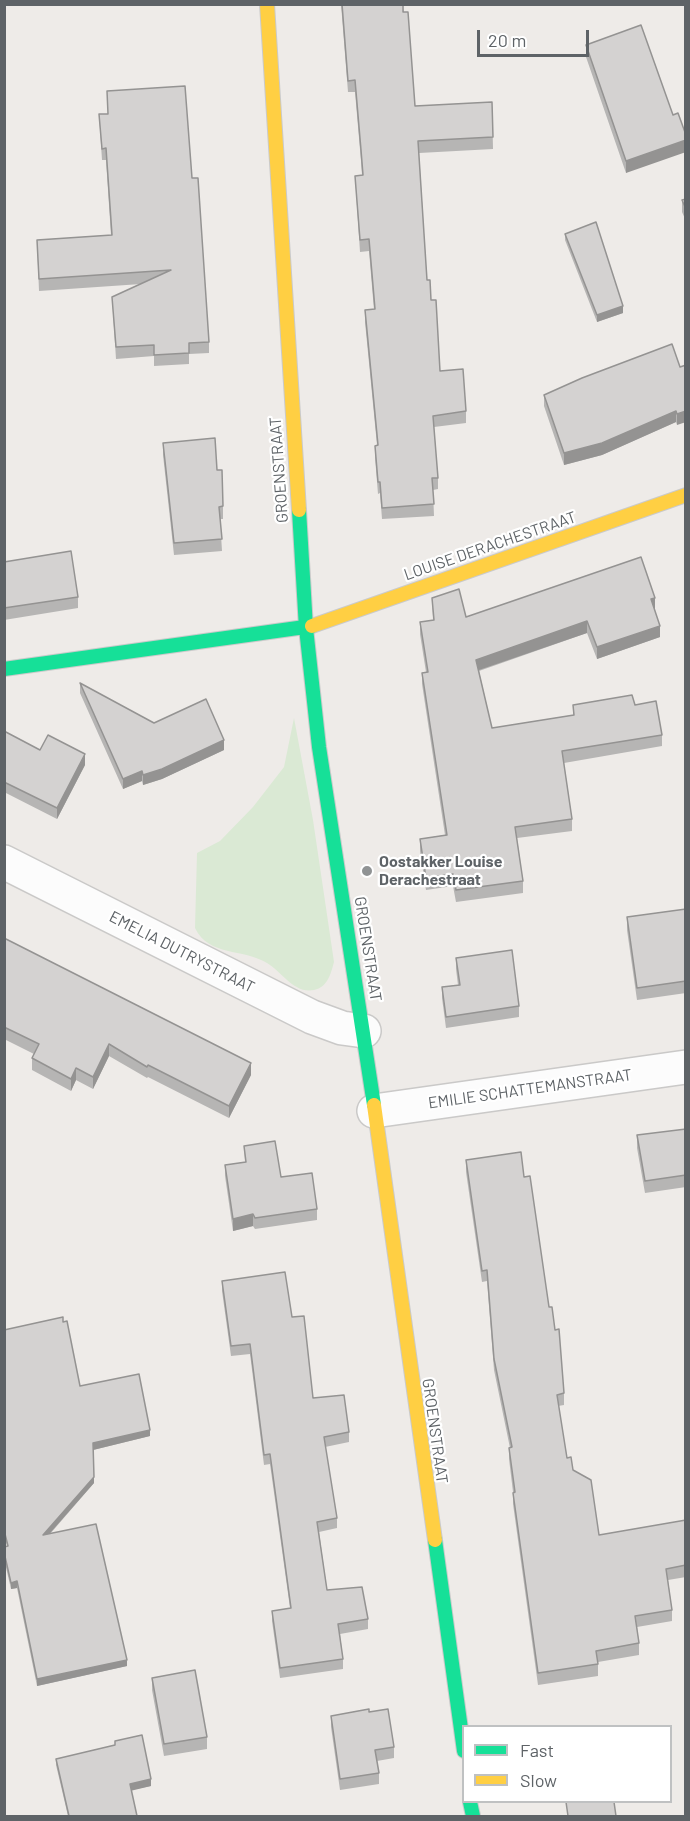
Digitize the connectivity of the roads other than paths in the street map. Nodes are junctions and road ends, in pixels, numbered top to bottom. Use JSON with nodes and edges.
{"nodes":[{"id":1,"x":267,"y":4,"type":"edge"},
{"id":2,"x":686,"y":495,"type":"edge"},
{"id":3,"x":306,"y":628,"type":"junction"},
{"id":4,"x":4,"y":669,"type":"edge"},
{"id":5,"x":4,"y":862,"type":"edge"},
{"id":6,"x":364,"y":1031,"type":"junction"},
{"id":7,"x":686,"y":1067,"type":"edge"},
{"id":8,"x":374,"y":1111,"type":"junction"},
{"id":9,"x":462,"y":1737,"type":"edge"}],
"edges":[{"from":1,"to":3,"type":"street","name":"GROENSTRAAT"},
{"from":2,"to":3,"type":"street","name":"LOUISE DERACHESTRAAT"},
{"from":3,"to":4,"type":"street"},
{"from":3,"to":6,"type":"street","name":"GROENSTRAAT"},
{"from":5,"to":6,"type":"street","name":"EMELIA DUTRYSTRAAT"},
{"from":6,"to":8,"type":"street","name":"GROENSTRAAT"},
{"from":7,"to":8,"type":"street","name":"EMILIE SCHATTEMANSTRAAT"},
{"from":8,"to":9,"type":"street","name":"GROENSTRAAT"}]}
